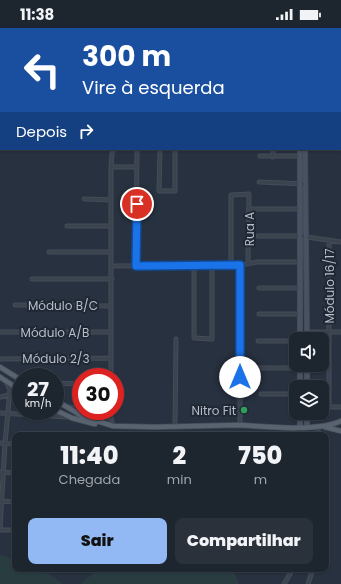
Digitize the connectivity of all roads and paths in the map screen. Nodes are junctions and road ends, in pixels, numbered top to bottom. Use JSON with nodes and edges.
{"nodes":[{"id":1,"x":114,"y":150,"type":"edge"},
{"id":2,"x":137,"y":150,"type":"edge"},
{"id":3,"x":160,"y":150,"type":"edge"},
{"id":4,"x":175,"y":150,"type":"edge"},
{"id":5,"x":273,"y":150,"type":"edge"},
{"id":6,"x":300,"y":150,"type":"edge"},
{"id":7,"x":305,"y":150,"type":"edge"},
{"id":8,"x":260,"y":156,"type":"dead end"},
{"id":9,"x":273,"y":156,"type":"junction"},
{"id":10,"x":300,"y":156,"type":"junction"},
{"id":11,"x":111,"y":167,"type":"junction"},
{"id":12,"x":137,"y":167,"type":"junction"},
{"id":13,"x":259,"y":182,"type":"dead end"},
{"id":14,"x":300,"y":183,"type":"junction"},
{"id":15,"x":306,"y":184,"type":"junction"},
{"id":16,"x":84,"y":198,"type":"dead end"},
{"id":17,"x":111,"y":200,"type":"junction"},
{"id":18,"x":249,"y":209,"type":"junction"},
{"id":19,"x":300,"y":209,"type":"junction"},
{"id":20,"x":67,"y":226,"type":"dead end"},
{"id":21,"x":111,"y":226,"type":"junction"},
{"id":22,"x":258,"y":236,"type":"dead end"},
{"id":23,"x":300,"y":236,"type":"junction"},
{"id":24,"x":306,"y":238,"type":"junction"},
{"id":25,"x":329,"y":240,"type":"junction"},
{"id":26,"x":341,"y":242,"type":"edge"},
{"id":27,"x":49,"y":252,"type":"dead end"},
{"id":28,"x":111,"y":252,"type":"junction"},
{"id":29,"x":300,"y":262,"type":"junction"},
{"id":30,"x":248,"y":264,"type":"junction"},
{"id":31,"x":231,"y":265,"type":"junction"},
{"id":32,"x":240,"y":265,"type":"junction"},
{"id":33,"x":112,"y":266,"type":"junction"},
{"id":34,"x":136,"y":266,"type":"junction"},
{"id":35,"x":194,"y":266,"type":"junction"},
{"id":36,"x":212,"y":266,"type":"junction"},
{"id":37,"x":32,"y":279,"type":"dead end"},
{"id":38,"x":112,"y":279,"type":"junction"},
{"id":39,"x":259,"y":288,"type":"dead end"},
{"id":40,"x":300,"y":288,"type":"junction"},
{"id":41,"x":300,"y":297,"type":"junction"},
{"id":42,"x":306,"y":297,"type":"junction"},
{"id":43,"x":15,"y":305,"type":"dead end"},
{"id":44,"x":111,"y":306,"type":"junction"},
{"id":45,"x":259,"y":314,"type":"dead end"},
{"id":46,"x":300,"y":314,"type":"junction"},
{"id":47,"x":0,"y":332,"type":"edge"},
{"id":48,"x":111,"y":332,"type":"junction"},
{"id":49,"x":300,"y":332,"type":"edge"},
{"id":50,"x":306,"y":332,"type":"edge"},
{"id":51,"x":329,"y":332,"type":"joint"},
{"id":52,"x":341,"y":332,"type":"edge"},
{"id":53,"x":176,"y":339,"type":"dead end"},
{"id":54,"x":258,"y":341,"type":"dead end"},
{"id":55,"x":289,"y":341,"type":"edge"},
{"id":56,"x":111,"y":358,"type":"junction"},
{"id":57,"x":0,"y":359,"type":"edge"},
{"id":58,"x":0,"y":367,"type":"edge"},
{"id":59,"x":289,"y":367,"type":"edge"},
{"id":60,"x":111,"y":368,"type":"edge"},
{"id":61,"x":258,"y":368,"type":"dead end"},
{"id":62,"x":300,"y":372,"type":"edge"},
{"id":63,"x":307,"y":372,"type":"edge"},
{"id":64,"x":12,"y":374,"type":"edge"},
{"id":65,"x":0,"y":377,"type":"edge"},
{"id":66,"x":300,"y":378,"type":"joint"},
{"id":67,"x":307,"y":378,"type":"joint"},
{"id":68,"x":6,"y":381,"type":"junction"},
{"id":69,"x":12,"y":385,"type":"edge"},
{"id":70,"x":10,"y":390,"type":"joint"},
{"id":71,"x":261,"y":394,"type":"dead end"},
{"id":72,"x":289,"y":394,"type":"edge"},
{"id":73,"x":9,"y":395,"type":"junction"},
{"id":74,"x":0,"y":397,"type":"edge"},
{"id":75,"x":64,"y":406,"type":"edge"},
{"id":76,"x":329,"y":407,"type":"edge"},
{"id":77,"x":341,"y":407,"type":"edge"},
{"id":78,"x":0,"y":413,"type":"edge"},
{"id":79,"x":7,"y":413,"type":"junction"},
{"id":80,"x":12,"y":413,"type":"edge"},
{"id":81,"x":64,"y":414,"type":"edge"},
{"id":82,"x":64,"y":416,"type":"edge"},
{"id":83,"x":71,"y":417,"type":"junction"},
{"id":84,"x":112,"y":420,"type":"edge"},
{"id":85,"x":300,"y":420,"type":"edge"},
{"id":86,"x":307,"y":420,"type":"edge"},
{"id":87,"x":341,"y":421,"type":"edge"},
{"id":88,"x":104,"y":424,"type":"junction"},
{"id":89,"x":240,"y":425,"type":"junction"},
{"id":90,"x":113,"y":426,"type":"junction"},
{"id":91,"x":175,"y":426,"type":"junction"},
{"id":92,"x":254,"y":426,"type":"junction"},
{"id":93,"x":155,"y":427,"type":"junction"},
{"id":94,"x":193,"y":427,"type":"junction"},
{"id":95,"x":226,"y":427,"type":"junction"},
{"id":96,"x":300,"y":427,"type":"junction"},
{"id":97,"x":307,"y":427,"type":"junction"},
{"id":98,"x":321,"y":427,"type":"junction"},
{"id":99,"x":235,"y":428,"type":"junction"},
{"id":100,"x":246,"y":428,"type":"junction"},
{"id":101,"x":341,"y":431,"type":"edge"},
{"id":102,"x":319,"y":432,"type":"edge"},
{"id":103,"x":0,"y":443,"type":"edge"},
{"id":104,"x":5,"y":443,"type":"junction"},
{"id":105,"x":12,"y":444,"type":"edge"},
{"id":106,"x":2,"y":472,"type":"edge"},
{"id":107,"x":12,"y":473,"type":"edge"},
{"id":108,"x":1,"y":501,"type":"edge"},
{"id":109,"x":12,"y":502,"type":"edge"},
{"id":110,"x":0,"y":530,"type":"edge"},
{"id":111,"x":12,"y":530,"type":"edge"},
{"id":112,"x":291,"y":572,"type":"edge"},
{"id":113,"x":312,"y":572,"type":"edge"},
{"id":114,"x":284,"y":584,"type":"edge"},
{"id":115,"x":308,"y":584,"type":"edge"}],
"edges":[{"from":1,"to":11,"type":"street"},
{"from":2,"to":12,"type":"street"},
{"from":3,"to":4,"type":"street"},
{"from":5,"to":9,"type":"street"},
{"from":6,"to":10,"type":"street"},
{"from":7,"to":15,"type":"street"},
{"from":8,"to":9,"type":"street"},
{"from":9,"to":10,"type":"street"},
{"from":10,"to":14,"type":"street"},
{"from":11,"to":12,"type":"street"},
{"from":11,"to":17,"type":"street"},
{"from":12,"to":34,"type":"street"},
{"from":13,"to":14,"type":"street"},
{"from":14,"to":15,"type":"street"},
{"from":14,"to":19,"type":"street"},
{"from":15,"to":24,"type":"street"},
{"from":16,"to":17,"type":"street"},
{"from":17,"to":21,"type":"street"},
{"from":18,"to":19,"type":"street"},
{"from":18,"to":30,"type":"street","name":"Rua A"},
{"from":18,"to":31,"type":"street","name":"Rua A"},
{"from":19,"to":23,"type":"street"},
{"from":20,"to":21,"type":"street"},
{"from":21,"to":28,"type":"street"},
{"from":22,"to":23,"type":"street"},
{"from":23,"to":24,"type":"street"},
{"from":23,"to":29,"type":"street"},
{"from":24,"to":25,"type":"street"},
{"from":24,"to":42,"type":"street"},
{"from":25,"to":26,"type":"street"},
{"from":25,"to":51,"type":"street","name":"Módulo 16/17"},
{"from":27,"to":28,"type":"street"},
{"from":28,"to":33,"type":"street"},
{"from":29,"to":30,"type":"street"},
{"from":29,"to":40,"type":"street"},
{"from":30,"to":32,"type":"street"},
{"from":31,"to":32,"type":"street"},
{"from":31,"to":36,"type":"street"},
{"from":32,"to":89,"type":"street"},
{"from":33,"to":34,"type":"street"},
{"from":33,"to":38,"type":"street"},
{"from":34,"to":35,"type":"street"},
{"from":35,"to":36,"type":"street"},
{"from":35,"to":36,"type":"street"},
{"from":37,"to":38,"type":"street"},
{"from":38,"to":44,"type":"street"},
{"from":39,"to":40,"type":"street"},
{"from":40,"to":41,"type":"street"},
{"from":41,"to":42,"type":"street"},
{"from":41,"to":46,"type":"street"},
{"from":42,"to":50,"type":"street"},
{"from":43,"to":44,"type":"street","name":"Módulo B/C"},
{"from":44,"to":48,"type":"street"},
{"from":45,"to":46,"type":"street"},
{"from":46,"to":49,"type":"street"},
{"from":47,"to":48,"type":"street","name":"Módulo A/B"},
{"from":48,"to":56,"type":"street"},
{"from":51,"to":52,"type":"street"},
{"from":53,"to":91,"type":"street"},
{"from":54,"to":55,"type":"street"},
{"from":56,"to":57,"type":"street","name":"Módulo 2/3"},
{"from":56,"to":60,"type":"street"},
{"from":58,"to":64,"type":"main road"},
{"from":59,"to":61,"type":"street"},
{"from":62,"to":66,"type":"street"},
{"from":63,"to":67,"type":"street"},
{"from":65,"to":68,"type":"main road"},
{"from":66,"to":67,"type":"street"},
{"from":68,"to":69,"type":"main road"},
{"from":68,"to":70,"type":"street"},
{"from":70,"to":73,"type":"street"},
{"from":71,"to":72,"type":"street"},
{"from":73,"to":74,"type":"street"},
{"from":73,"to":79,"type":"street"},
{"from":75,"to":88,"type":"main road"},
{"from":76,"to":77,"type":"street"},
{"from":78,"to":79,"type":"street"},
{"from":79,"to":80,"type":"street"},
{"from":79,"to":104,"type":"street"},
{"from":81,"to":83,"type":"main road"},
{"from":82,"to":83,"type":"street"},
{"from":83,"to":88,"type":"main road"},
{"from":84,"to":90,"type":"street"},
{"from":85,"to":96,"type":"street"},
{"from":86,"to":97,"type":"street"},
{"from":87,"to":98,"type":"main road"},
{"from":88,"to":90,"type":"main road"},
{"from":89,"to":92,"type":"main road"},
{"from":89,"to":95,"type":"main road"},
{"from":89,"to":99,"type":"main road"},
{"from":89,"to":100,"type":"main road"},
{"from":90,"to":93,"type":"main road"},
{"from":91,"to":93,"type":"main road"},
{"from":91,"to":94,"type":"main road"},
{"from":92,"to":96,"type":"main road"},
{"from":92,"to":100,"type":"main road"},
{"from":93,"to":94,"type":"main road"},
{"from":94,"to":95,"type":"main road"},
{"from":95,"to":99,"type":"main road"},
{"from":96,"to":97,"type":"main road"},
{"from":97,"to":98,"type":"main road"},
{"from":98,"to":101,"type":"main road"},
{"from":98,"to":102,"type":"street"},
{"from":99,"to":100,"type":"main road"},
{"from":103,"to":104,"type":"street"},
{"from":104,"to":105,"type":"street"},
{"from":104,"to":106,"type":"street"},
{"from":106,"to":107,"type":"street"},
{"from":106,"to":108,"type":"street"},
{"from":108,"to":109,"type":"street"},
{"from":108,"to":110,"type":"street"},
{"from":110,"to":111,"type":"street"},
{"from":112,"to":114,"type":"street"},
{"from":113,"to":115,"type":"street"}]}
